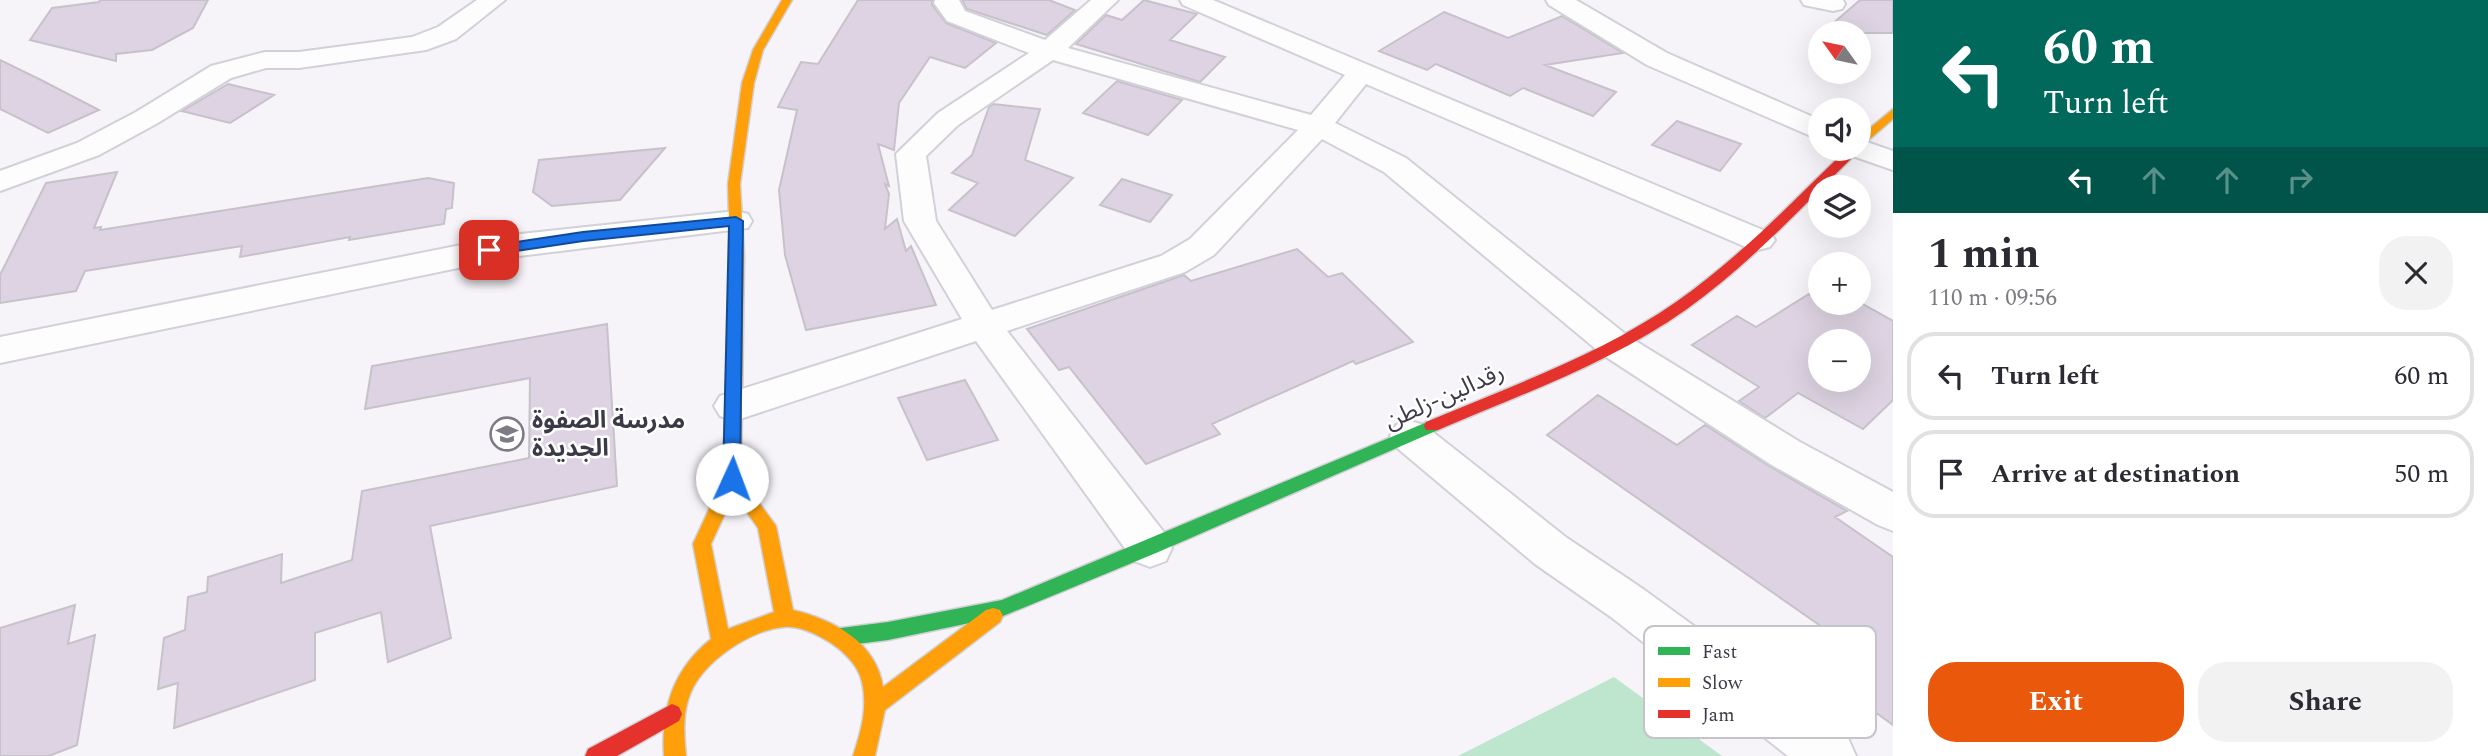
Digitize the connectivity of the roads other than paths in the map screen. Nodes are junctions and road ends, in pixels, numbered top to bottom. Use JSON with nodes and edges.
{"nodes":[{"id":1,"x":493,"y":0,"type":"edge"},
{"id":2,"x":787,"y":0,"type":"edge"},
{"id":3,"x":947,"y":0,"type":"edge"},
{"id":4,"x":1106,"y":0,"type":"edge"},
{"id":5,"x":1192,"y":0,"type":"edge"},
{"id":6,"x":1558,"y":0,"type":"edge"},
{"id":7,"x":1049,"y":51,"type":"junction"},
{"id":8,"x":1362,"y":71,"type":"junction"},
{"id":9,"x":1893,"y":113,"type":"edge"},
{"id":10,"x":1318,"y":126,"type":"junction"},
{"id":11,"x":1808,"y":126,"type":"edge"},
{"id":12,"x":1871,"y":134,"type":"edge"},
{"id":13,"x":1871,"y":152,"type":"edge"},
{"id":14,"x":1842,"y":161,"type":"edge"},
{"id":15,"x":1893,"y":161,"type":"edge"},
{"id":16,"x":0,"y":182,"type":"edge"},
{"id":17,"x":736,"y":221,"type":"junction"},
{"id":18,"x":1758,"y":240,"type":"junction"},
{"id":19,"x":984,"y":326,"type":"junction"},
{"id":20,"x":1616,"y":346,"type":"junction"},
{"id":21,"x":0,"y":350,"type":"edge"},
{"id":22,"x":734,"y":406,"type":"junction"},
{"id":23,"x":1410,"y":436,"type":"junction"},
{"id":24,"x":732,"y":479,"type":"junction"},
{"id":25,"x":1893,"y":513,"type":"edge"},
{"id":26,"x":1150,"y":548,"type":"junction"},
{"id":27,"x":1003,"y":608,"type":"junction"},
{"id":28,"x":785,"y":617,"type":"junction"},
{"id":29,"x":1658,"y":626,"type":"edge"},
{"id":30,"x":841,"y":637,"type":"junction"},
{"id":31,"x":721,"y":640,"type":"junction"},
{"id":32,"x":878,"y":703,"type":"junction"},
{"id":33,"x":672,"y":714,"type":"junction"},
{"id":34,"x":1806,"y":738,"type":"edge"},
{"id":35,"x":596,"y":756,"type":"edge"},
{"id":36,"x":676,"y":756,"type":"edge"},
{"id":37,"x":864,"y":756,"type":"edge"},
{"id":38,"x":1830,"y":756,"type":"edge"}],
"edges":[{"from":1,"to":16,"type":"street"},
{"from":2,"to":17,"type":"main road"},
{"from":3,"to":7,"type":"street"},
{"from":4,"to":7,"type":"street"},
{"from":5,"to":8,"type":"street"},
{"from":6,"to":11,"type":"street"},
{"from":7,"to":10,"type":"street"},
{"from":7,"to":19,"type":"street"},
{"from":8,"to":10,"type":"street"},
{"from":8,"to":18,"type":"street"},
{"from":9,"to":12,"type":"main road","name":"رقدالين-زلطن"},
{"from":10,"to":19,"type":"street"},
{"from":10,"to":20,"type":"street"},
{"from":13,"to":15,"type":"street"},
{"from":14,"to":18,"type":"main road","name":"رقدالين-زلطن"},
{"from":17,"to":21,"type":"street"},
{"from":17,"to":22,"type":"main road"},
{"from":18,"to":20,"type":"main road","name":"رقدالين-زلطن"},
{"from":19,"to":22,"type":"street"},
{"from":19,"to":26,"type":"street"},
{"from":20,"to":23,"type":"main road","name":"رقدالين-زلطن"},
{"from":20,"to":25,"type":"street"},
{"from":22,"to":24,"type":"main road"},
{"from":23,"to":26,"type":"main road","name":"رقدالين-زلطن"},
{"from":23,"to":29,"type":"street"},
{"from":24,"to":28,"type":"main road"},
{"from":24,"to":31,"type":"main road"},
{"from":26,"to":27,"type":"main road","name":"رقدالين-زلطن"},
{"from":27,"to":30,"type":"main road","name":"رقدالين-زلطن"},
{"from":27,"to":32,"type":"main road","name":"رقدالين-زلطن"},
{"from":28,"to":30,"type":"main road"},
{"from":28,"to":31,"type":"main road"},
{"from":30,"to":32,"type":"main road"},
{"from":31,"to":33,"type":"main road"},
{"from":32,"to":37,"type":"main road"},
{"from":33,"to":35,"type":"main road"},
{"from":33,"to":36,"type":"main road"},
{"from":34,"to":38,"type":"street"}]}
